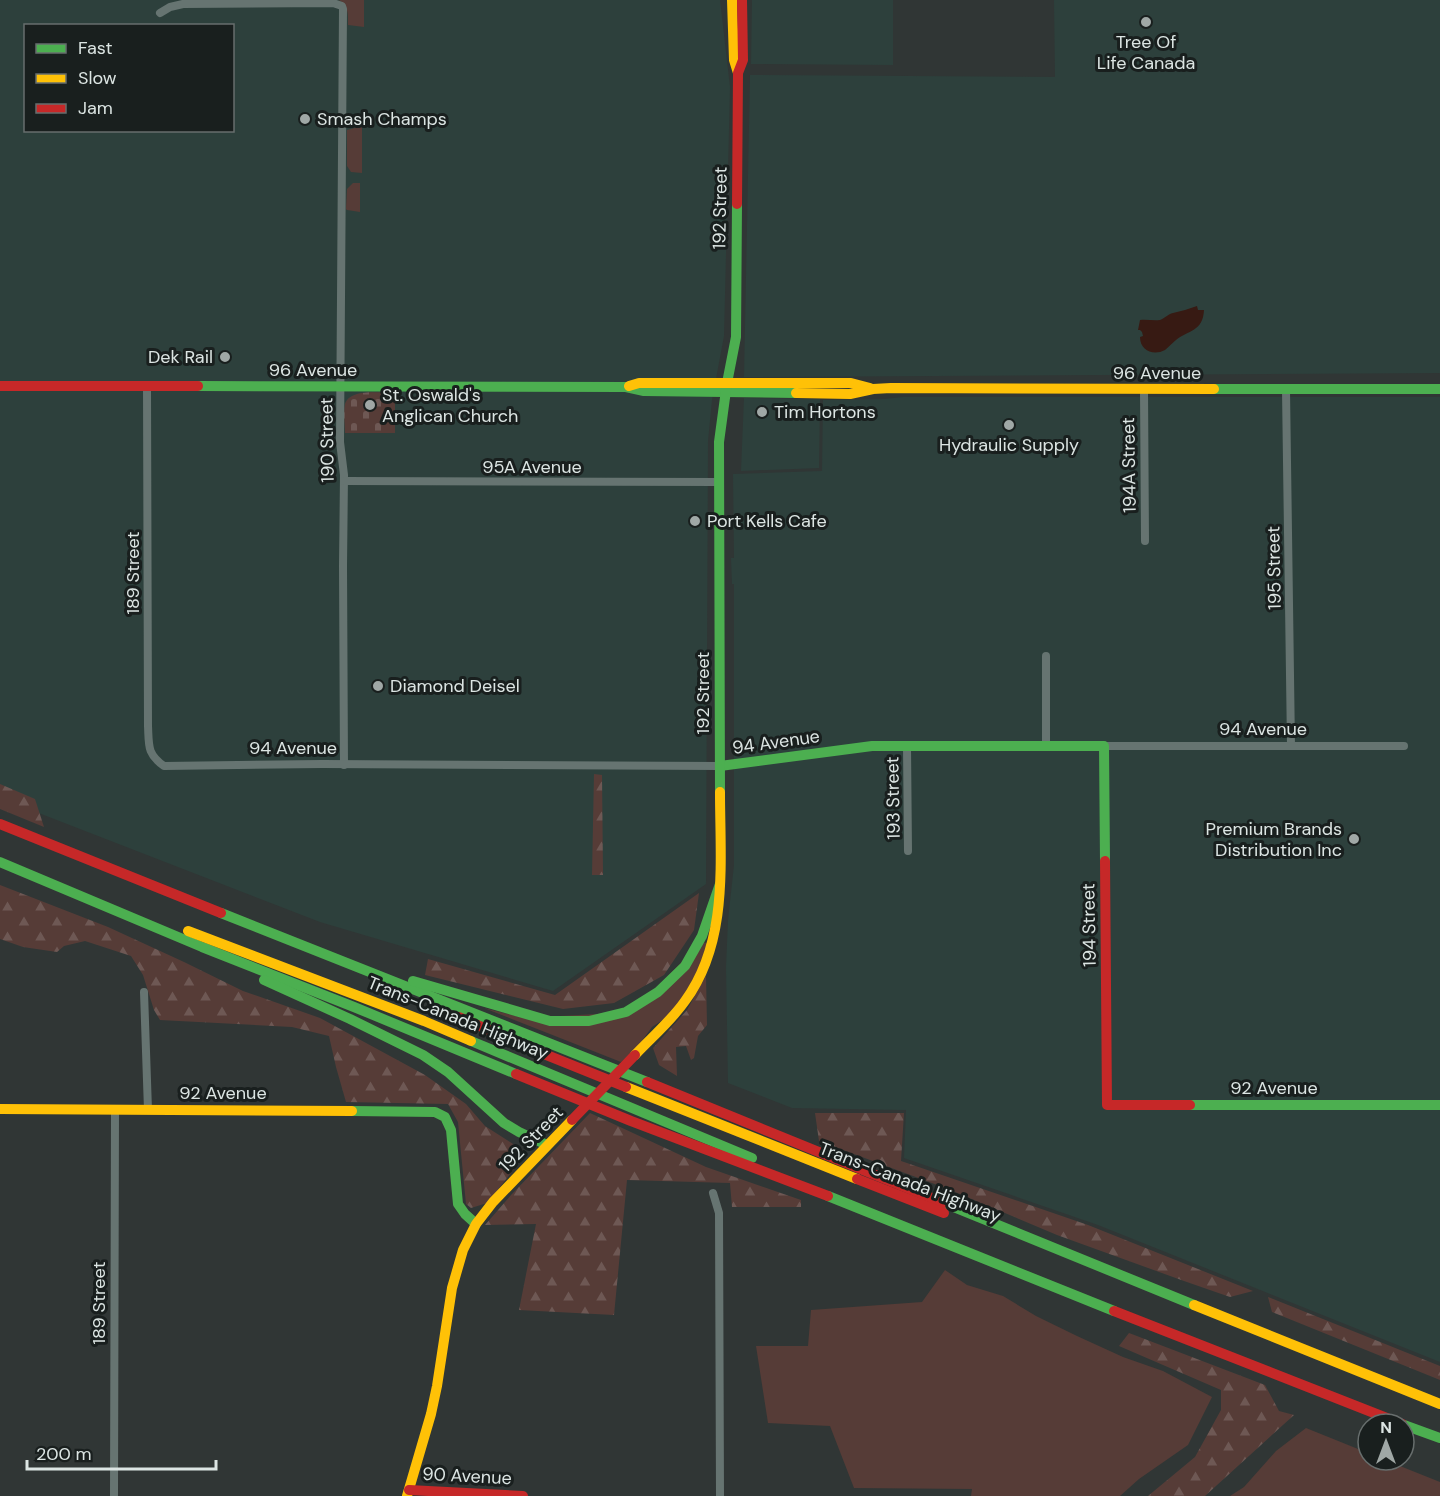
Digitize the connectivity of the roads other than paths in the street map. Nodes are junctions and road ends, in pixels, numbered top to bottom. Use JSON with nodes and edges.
{"nodes":[{"id":1,"x":732,"y":0,"type":"edge"},
{"id":2,"x":742,"y":0,"type":"edge"},
{"id":3,"x":160,"y":13,"type":"dead end"},
{"id":4,"x":738,"y":73,"type":"junction"},
{"id":5,"x":0,"y":386,"type":"edge"},
{"id":6,"x":147,"y":386,"type":"junction"},
{"id":7,"x":341,"y":386,"type":"junction"},
{"id":8,"x":727,"y":388,"type":"junction"},
{"id":9,"x":1440,"y":389,"type":"edge"},
{"id":10,"x":1144,"y":390,"type":"junction"},
{"id":11,"x":1286,"y":390,"type":"junction"},
{"id":12,"x":344,"y":481,"type":"junction"},
{"id":13,"x":719,"y":482,"type":"junction"},
{"id":14,"x":1145,"y":541,"type":"dead end"},
{"id":15,"x":1046,"y":656,"type":"dead end"},
{"id":16,"x":908,"y":746,"type":"junction"},
{"id":17,"x":1046,"y":746,"type":"junction"},
{"id":18,"x":1104,"y":746,"type":"junction"},
{"id":19,"x":1291,"y":746,"type":"junction"},
{"id":20,"x":1404,"y":746,"type":"dead end"},
{"id":21,"x":154,"y":759,"type":"joint"},
{"id":22,"x":344,"y":765,"type":"junction"},
{"id":23,"x":720,"y":766,"type":"junction"},
{"id":24,"x":0,"y":824,"type":"edge"},
{"id":25,"x":908,"y":850,"type":"dead end"},
{"id":26,"x":0,"y":862,"type":"edge"},
{"id":27,"x":19,"y":870,"type":"junction"},
{"id":28,"x":720,"y":884,"type":"junction"},
{"id":29,"x":202,"y":946,"type":"junction"},
{"id":30,"x":333,"y":958,"type":"junction"},
{"id":31,"x":144,"y":992,"type":"dead end"},
{"id":32,"x":1107,"y":1105,"type":"joint"},
{"id":33,"x":1440,"y":1105,"type":"edge"},
{"id":34,"x":0,"y":1109,"type":"edge"},
{"id":35,"x":115,"y":1110,"type":"junction"},
{"id":36,"x":148,"y":1110,"type":"junction"},
{"id":37,"x":547,"y":1145,"type":"junction"},
{"id":38,"x":713,"y":1193,"type":"dead end"},
{"id":39,"x":877,"y":1215,"type":"junction"},
{"id":40,"x":476,"y":1224,"type":"junction"},
{"id":41,"x":1440,"y":1404,"type":"edge"},
{"id":42,"x":1372,"y":1412,"type":"edge"},
{"id":43,"x":1416,"y":1429,"type":"edge"},
{"id":44,"x":1440,"y":1438,"type":"edge"},
{"id":45,"x":408,"y":1493,"type":"edge"},
{"id":46,"x":114,"y":1496,"type":"edge"},
{"id":47,"x":523,"y":1496,"type":"edge"},
{"id":48,"x":720,"y":1496,"type":"edge"}],
"edges":[{"from":1,"to":4,"type":"main road","name":"192 Street"},
{"from":2,"to":4,"type":"main road","name":"192 Street"},
{"from":3,"to":7,"type":"street","name":"190 Street"},
{"from":4,"to":8,"type":"main road","name":"192 Street"},
{"from":5,"to":6,"type":"main road","name":"96 Avenue"},
{"from":6,"to":7,"type":"main road","name":"96 Avenue"},
{"from":6,"to":21,"type":"street","name":"189 Street"},
{"from":7,"to":8,"type":"main road","name":"96 Avenue"},
{"from":7,"to":12,"type":"street","name":"190 Street"},
{"from":8,"to":10,"type":"main road","name":"96 Avenue"},
{"from":8,"to":13,"type":"main road","name":"192 Street"},
{"from":9,"to":11,"type":"main road","name":"96 Avenue"},
{"from":10,"to":11,"type":"main road","name":"96 Avenue"},
{"from":10,"to":14,"type":"street","name":"194A Street"},
{"from":11,"to":19,"type":"street","name":"195 Street"},
{"from":12,"to":13,"type":"street","name":"95A Avenue"},
{"from":12,"to":22,"type":"street","name":"190 Street"},
{"from":13,"to":23,"type":"main road","name":"192 Street"},
{"from":15,"to":17,"type":"street"},
{"from":16,"to":17,"type":"main road","name":"94 Avenue"},
{"from":16,"to":23,"type":"main road","name":"94 Avenue"},
{"from":16,"to":25,"type":"street","name":"193 Street"},
{"from":17,"to":18,"type":"main road","name":"94 Avenue"},
{"from":18,"to":19,"type":"street","name":"94 Avenue"},
{"from":18,"to":32,"type":"main road","name":"194 Street"},
{"from":19,"to":20,"type":"street","name":"94 Avenue"},
{"from":21,"to":22,"type":"street","name":"94 Avenue"},
{"from":22,"to":23,"type":"street","name":"94 Avenue"},
{"from":23,"to":28,"type":"main road","name":"192 Street"},
{"from":24,"to":30,"type":"main road","name":"Trans-Canada Highway"},
{"from":26,"to":27,"type":"main road","name":"Trans-Canada Highway"},
{"from":27,"to":29,"type":"main road","name":"Trans-Canada Highway"},
{"from":27,"to":39,"type":"main road","name":"Trans-Canada Highway"},
{"from":28,"to":30,"type":"main road"},
{"from":28,"to":37,"type":"main road","name":"192 Street","bridge":true},
{"from":29,"to":37,"type":"main road"},
{"from":29,"to":39,"type":"main road","name":"Trans-Canada Highway"},
{"from":30,"to":41,"type":"main road","name":"Trans-Canada Highway"},
{"from":31,"to":36,"type":"street"},
{"from":32,"to":33,"type":"main road","name":"92 Avenue"},
{"from":34,"to":35,"type":"main road","name":"92 Avenue"},
{"from":35,"to":36,"type":"main road","name":"92 Avenue"},
{"from":35,"to":46,"type":"street","name":"189 Street"},
{"from":36,"to":40,"type":"main road","name":"92 Avenue"},
{"from":37,"to":40,"type":"main road","name":"192 Street"},
{"from":38,"to":48,"type":"street"},
{"from":39,"to":42,"type":"main road","name":"Trans-Canada Highway"},
{"from":40,"to":45,"type":"main road","name":"192 Street"},
{"from":43,"to":44,"type":"main road","name":"Trans-Canada Highway"},
{"from":45,"to":47,"type":"main road","name":"90 Avenue"}]}
